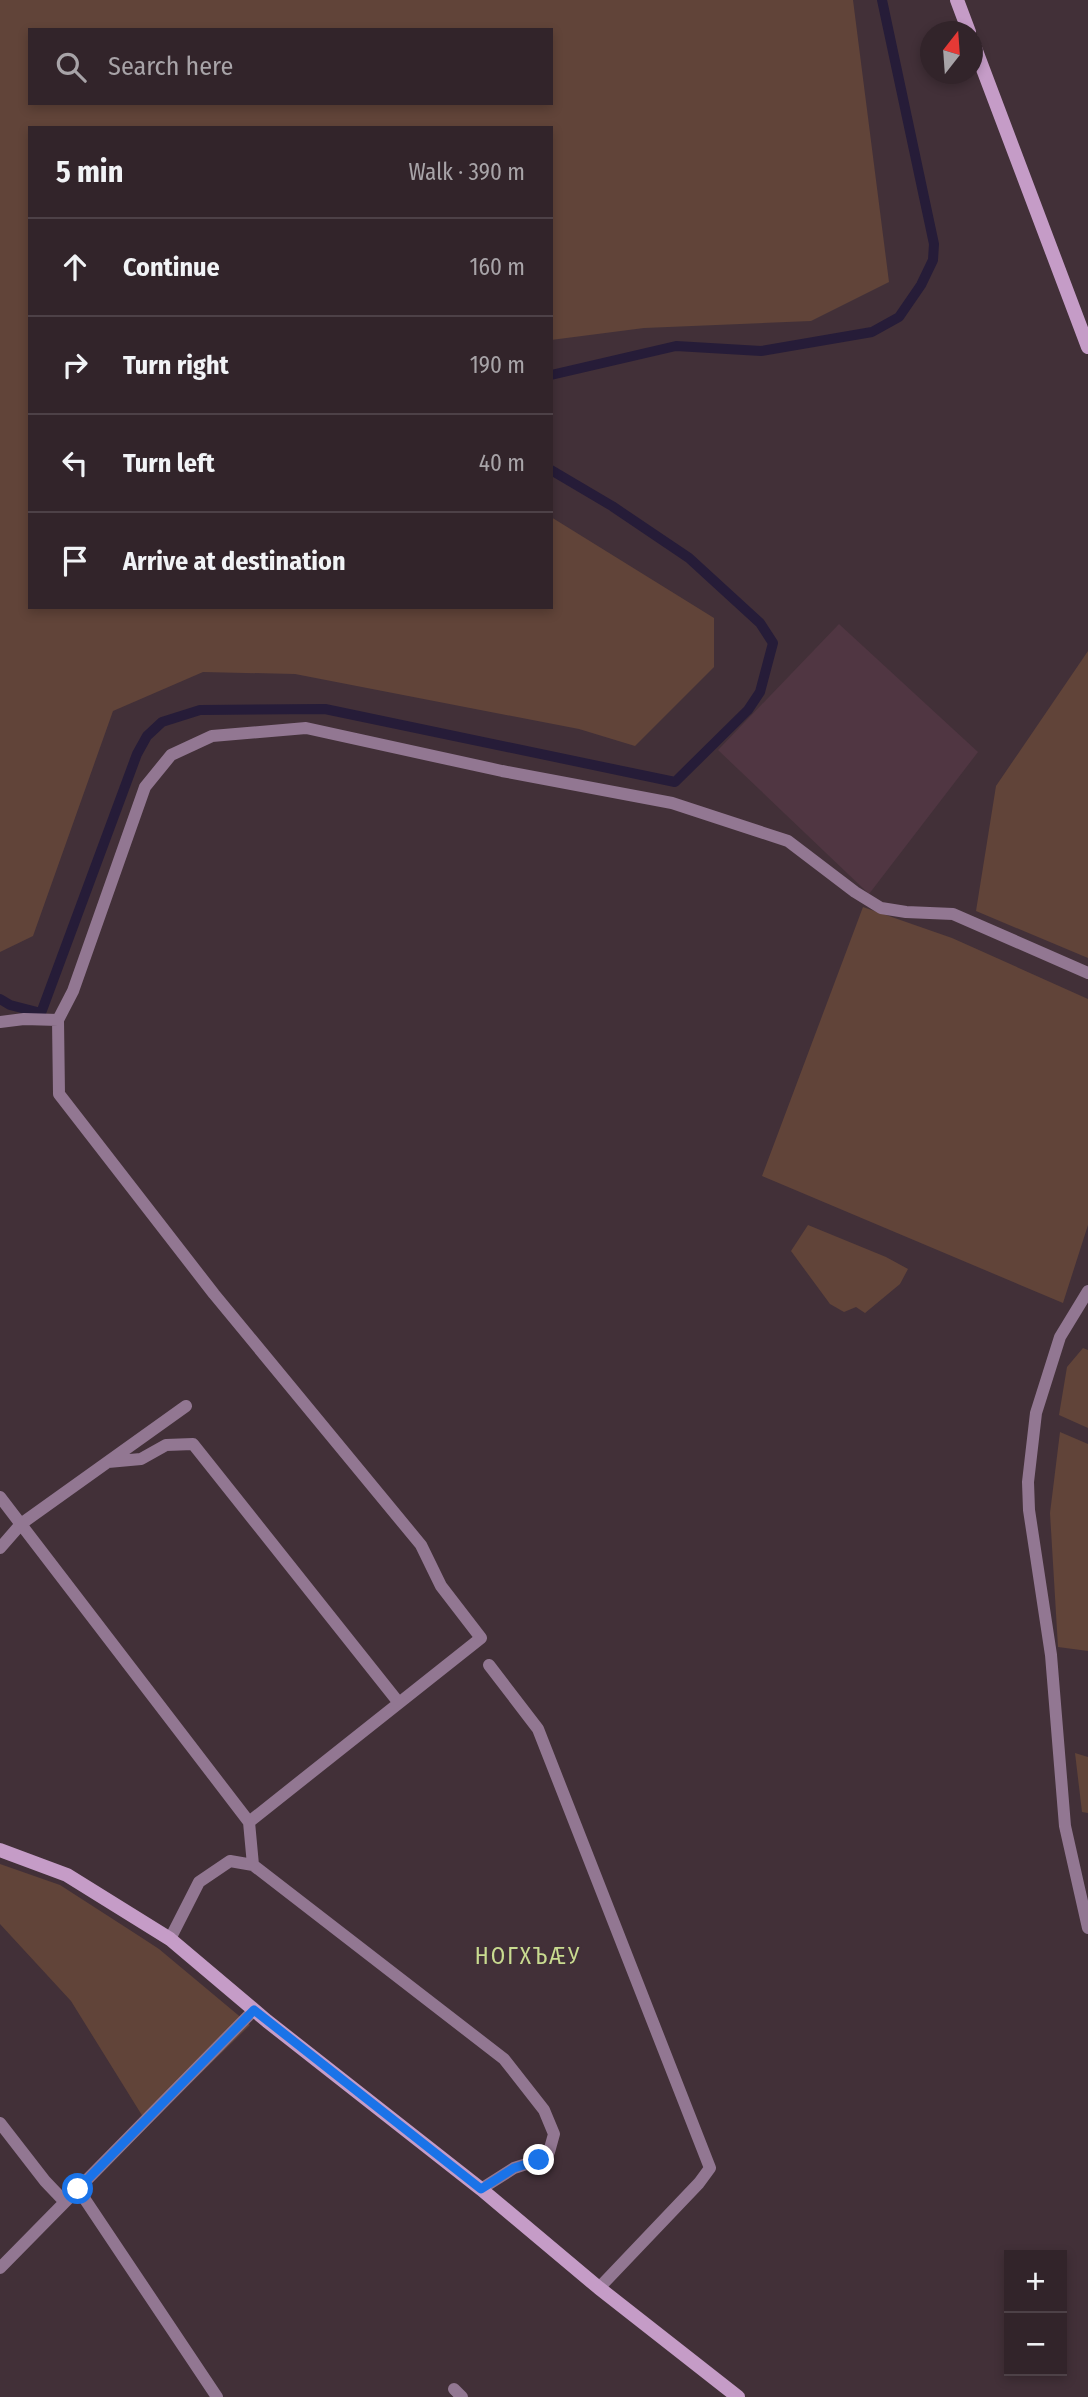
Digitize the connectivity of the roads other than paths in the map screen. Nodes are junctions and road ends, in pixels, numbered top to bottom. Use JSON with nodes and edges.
{"nodes":[{"id":1,"x":957,"y":0,"type":"edge"},
{"id":2,"x":965,"y":21,"type":"edge"},
{"id":3,"x":983,"y":69,"type":"edge"},
{"id":4,"x":1088,"y":347,"type":"edge"},
{"id":5,"x":1088,"y":973,"type":"edge"},
{"id":6,"x":58,"y":1020,"type":"junction"},
{"id":7,"x":0,"y":1022,"type":"edge"},
{"id":8,"x":1088,"y":1291,"type":"edge"},
{"id":9,"x":186,"y":1406,"type":"dead end"},
{"id":10,"x":108,"y":1462,"type":"junction"},
{"id":11,"x":0,"y":1497,"type":"edge"},
{"id":12,"x":21,"y":1524,"type":"junction"},
{"id":13,"x":0,"y":1548,"type":"edge"},
{"id":14,"x":489,"y":1665,"type":"dead end"},
{"id":15,"x":399,"y":1703,"type":"junction"},
{"id":16,"x":249,"y":1822,"type":"junction"},
{"id":17,"x":0,"y":1850,"type":"edge"},
{"id":18,"x":253,"y":1866,"type":"junction"},
{"id":19,"x":1088,"y":1928,"type":"edge"},
{"id":20,"x":170,"y":1939,"type":"junction"},
{"id":21,"x":254,"y":2010,"type":"junction"},
{"id":22,"x":0,"y":2123,"type":"edge"},
{"id":23,"x":78,"y":2189,"type":"junction"},
{"id":24,"x":481,"y":2189,"type":"junction"},
{"id":25,"x":65,"y":2202,"type":"junction"},
{"id":26,"x":0,"y":2268,"type":"edge"},
{"id":27,"x":599,"y":2288,"type":"junction"},
{"id":28,"x":217,"y":2397,"type":"edge"},
{"id":29,"x":738,"y":2397,"type":"edge"}],
"edges":[{"from":1,"to":2,"type":"main road"},
{"from":3,"to":4,"type":"main road"},
{"from":5,"to":6,"type":"street"},
{"from":6,"to":7,"type":"street"},
{"from":6,"to":15,"type":"street"},
{"from":8,"to":19,"type":"street"},
{"from":9,"to":10,"type":"street"},
{"from":10,"to":12,"type":"street"},
{"from":10,"to":15,"type":"street"},
{"from":11,"to":12,"type":"street"},
{"from":12,"to":13,"type":"street"},
{"from":12,"to":16,"type":"street"},
{"from":14,"to":27,"type":"street"},
{"from":15,"to":16,"type":"street"},
{"from":16,"to":18,"type":"street"},
{"from":17,"to":20,"type":"main road"},
{"from":18,"to":20,"type":"street"},
{"from":18,"to":24,"type":"street"},
{"from":20,"to":21,"type":"main road"},
{"from":21,"to":23,"type":"street"},
{"from":21,"to":24,"type":"main road"},
{"from":22,"to":25,"type":"street"},
{"from":23,"to":25,"type":"street"},
{"from":23,"to":28,"type":"street"},
{"from":24,"to":27,"type":"main road"},
{"from":25,"to":26,"type":"street"},
{"from":27,"to":29,"type":"main road"}]}
